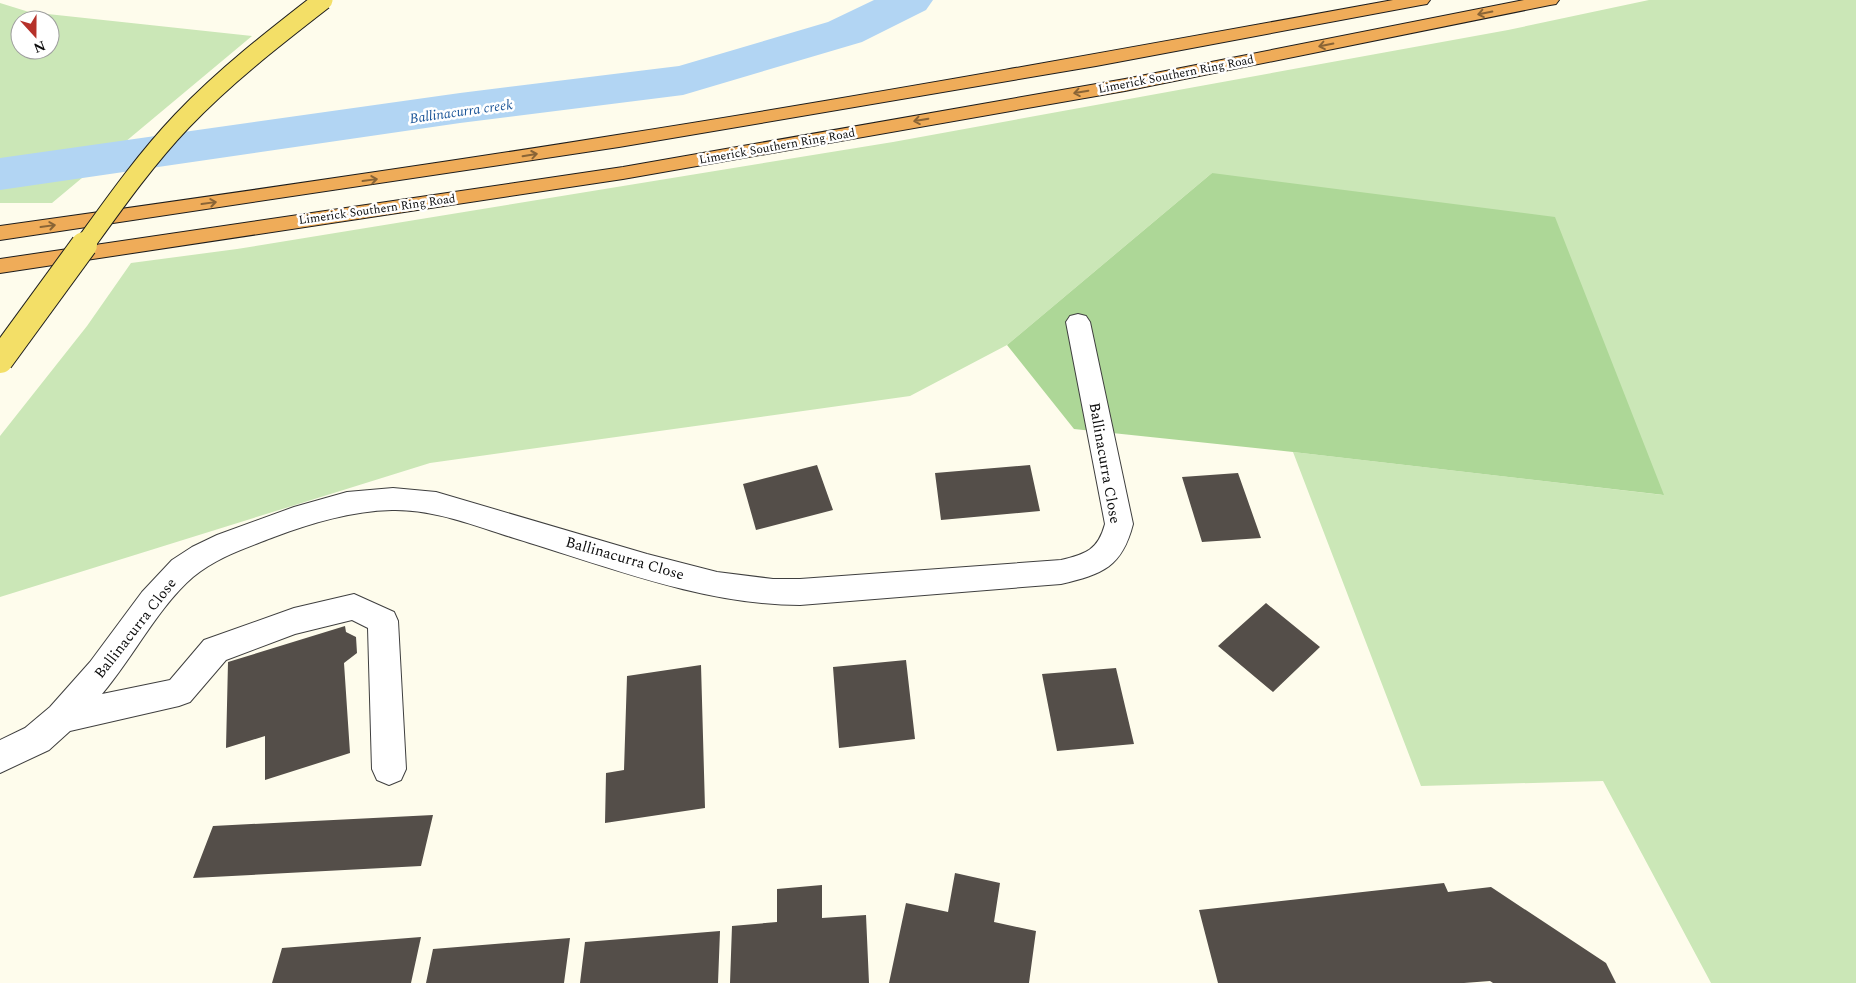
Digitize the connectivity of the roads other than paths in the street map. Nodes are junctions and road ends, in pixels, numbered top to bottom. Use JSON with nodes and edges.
{"nodes":[{"id":1,"x":323,"y":0,"type":"edge"},
{"id":2,"x":1421,"y":0,"type":"edge"},
{"id":3,"x":1550,"y":0,"type":"edge"},
{"id":4,"x":0,"y":234,"type":"edge"},
{"id":5,"x":0,"y":266,"type":"edge"},
{"id":6,"x":1078,"y":322,"type":"dead end"},
{"id":7,"x":0,"y":360,"type":"edge"},
{"id":8,"x":61,"y":718,"type":"junction"},
{"id":9,"x":0,"y":757,"type":"edge"},
{"id":10,"x":389,"y":769,"type":"dead end"}],
"edges":[{"from":1,"to":7,"type":"main road","bridge":true},
{"from":4,"to":2,"type":"highway","name":"Limerick Southern Ring Road","one_way":true},
{"from":3,"to":5,"type":"highway","name":"Limerick Southern Ring Road","one_way":true},
{"from":6,"to":8,"type":"street","name":"Ballinacurra Close"},
{"from":8,"to":9,"type":"street","name":"Ballinacurra Close"},
{"from":8,"to":10,"type":"street"}]}
